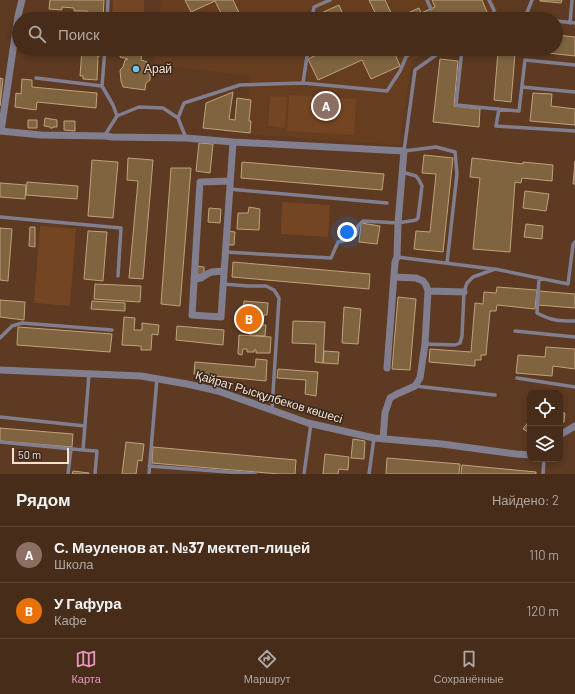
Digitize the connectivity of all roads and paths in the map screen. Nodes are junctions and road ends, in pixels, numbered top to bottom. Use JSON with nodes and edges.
{"nodes":[{"id":1,"x":22,"y":0,"type":"edge"},
{"id":2,"x":108,"y":0,"type":"edge"},
{"id":3,"x":330,"y":0,"type":"edge"},
{"id":4,"x":427,"y":0,"type":"edge"},
{"id":5,"x":489,"y":0,"type":"edge"},
{"id":6,"x":532,"y":0,"type":"edge"},
{"id":7,"x":572,"y":0,"type":"edge"},
{"id":8,"x":431,"y":9,"type":"dead end"},
{"id":9,"x":19,"y":12,"type":"edge"},
{"id":10,"x":107,"y":12,"type":"edge"},
{"id":11,"x":313,"y":12,"type":"edge"},
{"id":12,"x":494,"y":12,"type":"edge"},
{"id":13,"x":527,"y":12,"type":"edge"},
{"id":14,"x":563,"y":22,"type":"edge"},
{"id":15,"x":570,"y":23,"type":"junction"},
{"id":16,"x":575,"y":23,"type":"edge"},
{"id":17,"x":12,"y":54,"type":"edge"},
{"id":18,"x":104,"y":56,"type":"edge"},
{"id":19,"x":307,"y":56,"type":"edge"},
{"id":20,"x":407,"y":56,"type":"edge"},
{"id":21,"x":435,"y":56,"type":"edge"},
{"id":22,"x":461,"y":56,"type":"edge"},
{"id":23,"x":575,"y":65,"type":"edge"},
{"id":24,"x":36,"y":78,"type":"dead end"},
{"id":25,"x":303,"y":83,"type":"junction"},
{"id":26,"x":102,"y":86,"type":"junction"},
{"id":27,"x":522,"y":88,"type":"junction"},
{"id":28,"x":575,"y":92,"type":"edge"},
{"id":29,"x":499,"y":109,"type":"junction"},
{"id":30,"x":117,"y":116,"type":"junction"},
{"id":31,"x":178,"y":118,"type":"junction"},
{"id":32,"x":0,"y":131,"type":"edge"},
{"id":33,"x":575,"y":131,"type":"edge"},
{"id":34,"x":104,"y":136,"type":"junction"},
{"id":35,"x":186,"y":138,"type":"junction"},
{"id":36,"x":233,"y":142,"type":"junction"},
{"id":37,"x":404,"y":151,"type":"junction"},
{"id":38,"x":402,"y":172,"type":"junction"},
{"id":39,"x":230,"y":181,"type":"junction"},
{"id":40,"x":230,"y":189,"type":"junction"},
{"id":41,"x":387,"y":202,"type":"dead end"},
{"id":42,"x":0,"y":217,"type":"edge"},
{"id":43,"x":398,"y":223,"type":"junction"},
{"id":44,"x":575,"y":242,"type":"edge"},
{"id":45,"x":225,"y":252,"type":"junction"},
{"id":46,"x":397,"y":257,"type":"junction"},
{"id":47,"x":447,"y":263,"type":"junction"},
{"id":48,"x":495,"y":269,"type":"junction"},
{"id":49,"x":224,"y":271,"type":"junction"},
{"id":50,"x":118,"y":276,"type":"dead end"},
{"id":51,"x":394,"y":277,"type":"junction"},
{"id":52,"x":539,"y":278,"type":"junction"},
{"id":53,"x":194,"y":279,"type":"junction"},
{"id":54,"x":223,"y":284,"type":"junction"},
{"id":55,"x":428,"y":291,"type":"junction"},
{"id":56,"x":464,"y":292,"type":"junction"},
{"id":57,"x":575,"y":321,"type":"edge"},
{"id":58,"x":112,"y":330,"type":"dead end"},
{"id":59,"x":515,"y":331,"type":"dead end"},
{"id":60,"x":575,"y":337,"type":"edge"},
{"id":61,"x":0,"y":338,"type":"edge"},
{"id":62,"x":425,"y":344,"type":"junction"},
{"id":63,"x":387,"y":368,"type":"dead end"},
{"id":64,"x":0,"y":370,"type":"edge"},
{"id":65,"x":89,"y":374,"type":"junction"},
{"id":66,"x":157,"y":378,"type":"junction"},
{"id":67,"x":517,"y":378,"type":"dead end"},
{"id":68,"x":415,"y":386,"type":"junction"},
{"id":69,"x":575,"y":387,"type":"edge"},
{"id":70,"x":495,"y":395,"type":"dead end"},
{"id":71,"x":272,"y":409,"type":"junction"},
{"id":72,"x":0,"y":417,"type":"edge"},
{"id":73,"x":311,"y":424,"type":"junction"},
{"id":74,"x":85,"y":426,"type":"junction"},
{"id":75,"x":575,"y":426,"type":"edge"},
{"id":76,"x":563,"y":434,"type":"edge"},
{"id":77,"x":374,"y":438,"type":"junction"},
{"id":78,"x":383,"y":439,"type":"junction"},
{"id":79,"x":0,"y":442,"type":"edge"},
{"id":80,"x":70,"y":449,"type":"junction"},
{"id":81,"x":82,"y":450,"type":"junction"},
{"id":82,"x":527,"y":455,"type":"edge"},
{"id":83,"x":544,"y":462,"type":"edge"},
{"id":84,"x":149,"y":466,"type":"junction"},
{"id":85,"x":68,"y":474,"type":"edge"},
{"id":86,"x":96,"y":474,"type":"edge"},
{"id":87,"x":149,"y":474,"type":"edge"},
{"id":88,"x":255,"y":474,"type":"edge"},
{"id":89,"x":304,"y":474,"type":"edge"},
{"id":90,"x":369,"y":474,"type":"edge"},
{"id":91,"x":543,"y":474,"type":"edge"}],
"edges":[{"from":1,"to":9,"type":"street"},
{"from":2,"to":10,"type":"lane"},
{"from":3,"to":11,"type":"lane"},
{"from":4,"to":8,"type":"lane"},
{"from":5,"to":12,"type":"lane"},
{"from":6,"to":13,"type":"lane"},
{"from":7,"to":15,"type":"lane"},
{"from":14,"to":15,"type":"lane"},
{"from":15,"to":16,"type":"lane"},
{"from":17,"to":32,"type":"street"},
{"from":18,"to":26,"type":"lane"},
{"from":19,"to":25,"type":"lane"},
{"from":20,"to":25,"type":"lane"},
{"from":21,"to":37,"type":"lane"},
{"from":22,"to":29,"type":"lane"},
{"from":23,"to":27,"type":"lane"},
{"from":24,"to":26,"type":"lane"},
{"from":25,"to":31,"type":"lane"},
{"from":26,"to":30,"type":"lane"},
{"from":27,"to":28,"type":"lane"},
{"from":27,"to":29,"type":"lane"},
{"from":29,"to":33,"type":"lane"},
{"from":30,"to":31,"type":"lane"},
{"from":30,"to":34,"type":"lane"},
{"from":31,"to":35,"type":"lane"},
{"from":32,"to":34,"type":"street"},
{"from":34,"to":35,"type":"street"},
{"from":35,"to":36,"type":"street"},
{"from":36,"to":37,"type":"street"},
{"from":36,"to":39,"type":"street"},
{"from":37,"to":38,"type":"street"},
{"from":37,"to":47,"type":"lane"},
{"from":38,"to":43,"type":"street"},
{"from":38,"to":43,"type":"lane"},
{"from":39,"to":40,"type":"street"},
{"from":39,"to":53,"type":"street"},
{"from":40,"to":41,"type":"lane"},
{"from":40,"to":45,"type":"street"},
{"from":42,"to":50,"type":"lane"},
{"from":43,"to":45,"type":"lane"},
{"from":43,"to":46,"type":"street"},
{"from":44,"to":52,"type":"lane"},
{"from":45,"to":49,"type":"street"},
{"from":46,"to":47,"type":"lane"},
{"from":46,"to":51,"type":"street"},
{"from":47,"to":48,"type":"lane"},
{"from":48,"to":52,"type":"lane"},
{"from":48,"to":56,"type":"lane"},
{"from":49,"to":53,"type":"street"},
{"from":49,"to":54,"type":"street"},
{"from":51,"to":55,"type":"street"},
{"from":51,"to":63,"type":"street"},
{"from":52,"to":57,"type":"lane"},
{"from":53,"to":54,"type":"street"},
{"from":54,"to":71,"type":"lane"},
{"from":55,"to":56,"type":"street"},
{"from":55,"to":62,"type":"street"},
{"from":56,"to":62,"type":"lane"},
{"from":58,"to":61,"type":"lane"},
{"from":59,"to":60,"type":"lane"},
{"from":62,"to":68,"type":"street"},
{"from":64,"to":65,"type":"street","name":"Қайрат Рысқұлбеков көшесі"},
{"from":65,"to":66,"type":"street","name":"Қайрат Рысқұлбеков көшесі"},
{"from":65,"to":74,"type":"lane"},
{"from":66,"to":71,"type":"street","name":"Қайрат Рысқұлбеков көшесі"},
{"from":66,"to":84,"type":"lane"},
{"from":67,"to":69,"type":"lane"},
{"from":68,"to":70,"type":"lane"},
{"from":68,"to":78,"type":"street"},
{"from":71,"to":73,"type":"street","name":"Қайрат Рысқұлбеков көшесі"},
{"from":72,"to":74,"type":"lane"},
{"from":73,"to":77,"type":"street","name":"Қайрат Рысқұлбеков көшесі"},
{"from":73,"to":89,"type":"lane"},
{"from":74,"to":81,"type":"lane"},
{"from":75,"to":76,"type":"street"},
{"from":77,"to":78,"type":"street","name":"Қайрат Рысқұлбеков көшесі"},
{"from":77,"to":90,"type":"lane"},
{"from":78,"to":82,"type":"street","name":"Қайрат Рысқұлбеков көшесі"},
{"from":79,"to":80,"type":"lane"},
{"from":80,"to":81,"type":"lane"},
{"from":80,"to":85,"type":"lane"},
{"from":81,"to":86,"type":"lane"},
{"from":83,"to":91,"type":"lane"},
{"from":84,"to":87,"type":"lane"},
{"from":84,"to":88,"type":"lane"}]}
